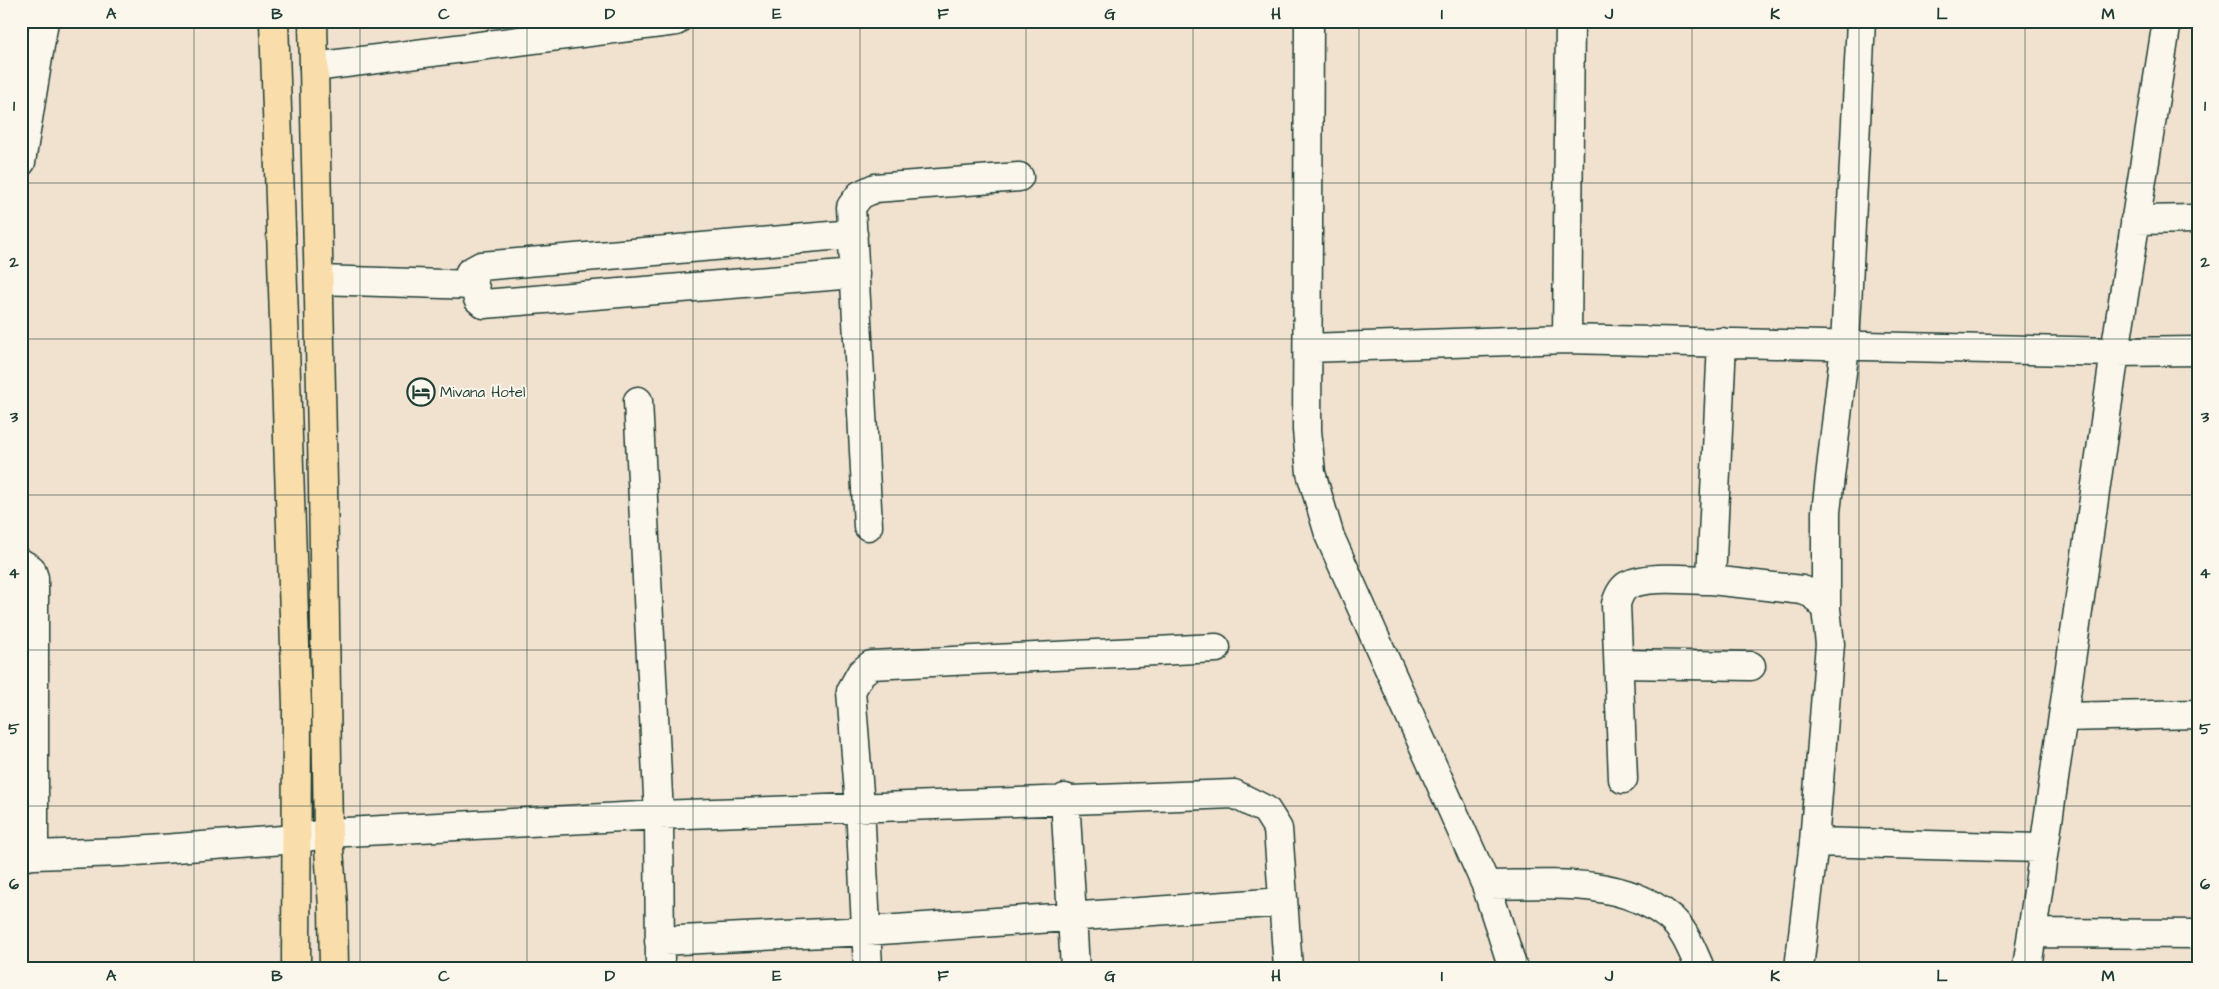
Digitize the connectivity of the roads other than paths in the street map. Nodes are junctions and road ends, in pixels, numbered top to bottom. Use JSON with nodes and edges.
{"nodes":[{"id":1,"x":44,"y":21,"type":"edge"},
{"id":2,"x":274,"y":21,"type":"edge"},
{"id":3,"x":313,"y":21,"type":"edge"},
{"id":4,"x":676,"y":21,"type":"edge"},
{"id":5,"x":1309,"y":21,"type":"edge"},
{"id":6,"x":1570,"y":21,"type":"edge"},
{"id":7,"x":1860,"y":21,"type":"edge"},
{"id":8,"x":2167,"y":21,"type":"edge"},
{"id":9,"x":314,"y":67,"type":"junction"},
{"id":10,"x":21,"y":162,"type":"edge"},
{"id":11,"x":1019,"y":177,"type":"dead end"},
{"id":12,"x":2198,"y":219,"type":"edge"},
{"id":13,"x":2135,"y":220,"type":"junction"},
{"id":14,"x":853,"y":234,"type":"junction"},
{"id":15,"x":855,"y":274,"type":"junction"},
{"id":16,"x":319,"y":280,"type":"junction"},
{"id":17,"x":474,"y":285,"type":"junction"},
{"id":18,"x":1567,"y":339,"type":"junction"},
{"id":19,"x":1722,"y":342,"type":"junction"},
{"id":20,"x":1845,"y":346,"type":"junction"},
{"id":21,"x":1308,"y":348,"type":"junction"},
{"id":22,"x":2198,"y":351,"type":"edge"},
{"id":23,"x":2115,"y":352,"type":"junction"},
{"id":24,"x":638,"y":401,"type":"dead end"},
{"id":25,"x":868,"y":526,"type":"dead end"},
{"id":26,"x":21,"y":563,"type":"edge"},
{"id":27,"x":1711,"y":580,"type":"junction"},
{"id":28,"x":1826,"y":609,"type":"junction"},
{"id":29,"x":1216,"y":648,"type":"dead end"},
{"id":30,"x":1619,"y":664,"type":"junction"},
{"id":31,"x":1751,"y":666,"type":"dead end"},
{"id":32,"x":2198,"y":714,"type":"edge"},
{"id":33,"x":2063,"y":717,"type":"junction"},
{"id":34,"x":1623,"y":779,"type":"dead end"},
{"id":35,"x":1065,"y":798,"type":"junction"},
{"id":36,"x":860,"y":806,"type":"junction"},
{"id":37,"x":659,"y":815,"type":"junction"},
{"id":38,"x":328,"y":833,"type":"junction"},
{"id":39,"x":296,"y":839,"type":"junction"},
{"id":40,"x":1814,"y":842,"type":"junction"},
{"id":41,"x":2044,"y":848,"type":"junction"},
{"id":42,"x":28,"y":856,"type":"edge"},
{"id":43,"x":1486,"y":885,"type":"junction"},
{"id":44,"x":1283,"y":902,"type":"junction"},
{"id":45,"x":1072,"y":916,"type":"junction"},
{"id":46,"x":867,"y":931,"type":"junction"},
{"id":47,"x":2032,"y":932,"type":"junction"},
{"id":48,"x":2198,"y":934,"type":"edge"},
{"id":49,"x":660,"y":941,"type":"junction"},
{"id":50,"x":296,"y":968,"type":"edge"},
{"id":51,"x":334,"y":968,"type":"edge"},
{"id":52,"x":660,"y":968,"type":"edge"},
{"id":53,"x":868,"y":968,"type":"edge"},
{"id":54,"x":1075,"y":968,"type":"edge"},
{"id":55,"x":1288,"y":968,"type":"edge"},
{"id":56,"x":1513,"y":968,"type":"edge"},
{"id":57,"x":1700,"y":968,"type":"edge"},
{"id":58,"x":1799,"y":968,"type":"edge"},
{"id":59,"x":2027,"y":968,"type":"edge"}],
"edges":[{"from":1,"to":10,"type":"street"},
{"from":2,"to":39,"type":"main road"},
{"from":3,"to":9,"type":"main road"},
{"from":4,"to":9,"type":"street"},
{"from":5,"to":21,"type":"street"},
{"from":6,"to":18,"type":"street"},
{"from":7,"to":20,"type":"street"},
{"from":8,"to":13,"type":"street"},
{"from":9,"to":16,"type":"main road"},
{"from":11,"to":14,"type":"street"},
{"from":12,"to":13,"type":"street"},
{"from":13,"to":23,"type":"street"},
{"from":14,"to":15,"type":"street"},
{"from":14,"to":17,"type":"street"},
{"from":15,"to":17,"type":"street"},
{"from":15,"to":25,"type":"street"},
{"from":16,"to":17,"type":"street"},
{"from":16,"to":38,"type":"main road"},
{"from":18,"to":19,"type":"street"},
{"from":18,"to":21,"type":"street"},
{"from":19,"to":20,"type":"street"},
{"from":19,"to":27,"type":"street"},
{"from":20,"to":23,"type":"street"},
{"from":20,"to":28,"type":"street"},
{"from":21,"to":43,"type":"street"},
{"from":22,"to":23,"type":"street"},
{"from":23,"to":33,"type":"street"},
{"from":24,"to":37,"type":"street"},
{"from":26,"to":42,"type":"street"},
{"from":27,"to":28,"type":"street"},
{"from":27,"to":30,"type":"street"},
{"from":28,"to":40,"type":"street"},
{"from":29,"to":36,"type":"street"},
{"from":30,"to":31,"type":"street"},
{"from":30,"to":34,"type":"street"},
{"from":32,"to":33,"type":"street"},
{"from":33,"to":41,"type":"street"},
{"from":35,"to":36,"type":"street"},
{"from":35,"to":44,"type":"street"},
{"from":35,"to":45,"type":"street"},
{"from":36,"to":37,"type":"street"},
{"from":36,"to":46,"type":"street"},
{"from":37,"to":38,"type":"street"},
{"from":37,"to":49,"type":"street"},
{"from":38,"to":39,"type":"street"},
{"from":38,"to":51,"type":"main road"},
{"from":39,"to":42,"type":"street"},
{"from":39,"to":50,"type":"main road"},
{"from":40,"to":41,"type":"street"},
{"from":40,"to":58,"type":"street"},
{"from":41,"to":47,"type":"street"},
{"from":43,"to":56,"type":"street"},
{"from":43,"to":57,"type":"street"},
{"from":44,"to":45,"type":"street"},
{"from":44,"to":55,"type":"street"},
{"from":45,"to":46,"type":"street"},
{"from":45,"to":54,"type":"street"},
{"from":46,"to":49,"type":"street"},
{"from":46,"to":53,"type":"street"},
{"from":47,"to":48,"type":"street"},
{"from":47,"to":59,"type":"street"},
{"from":49,"to":52,"type":"street"}]}
